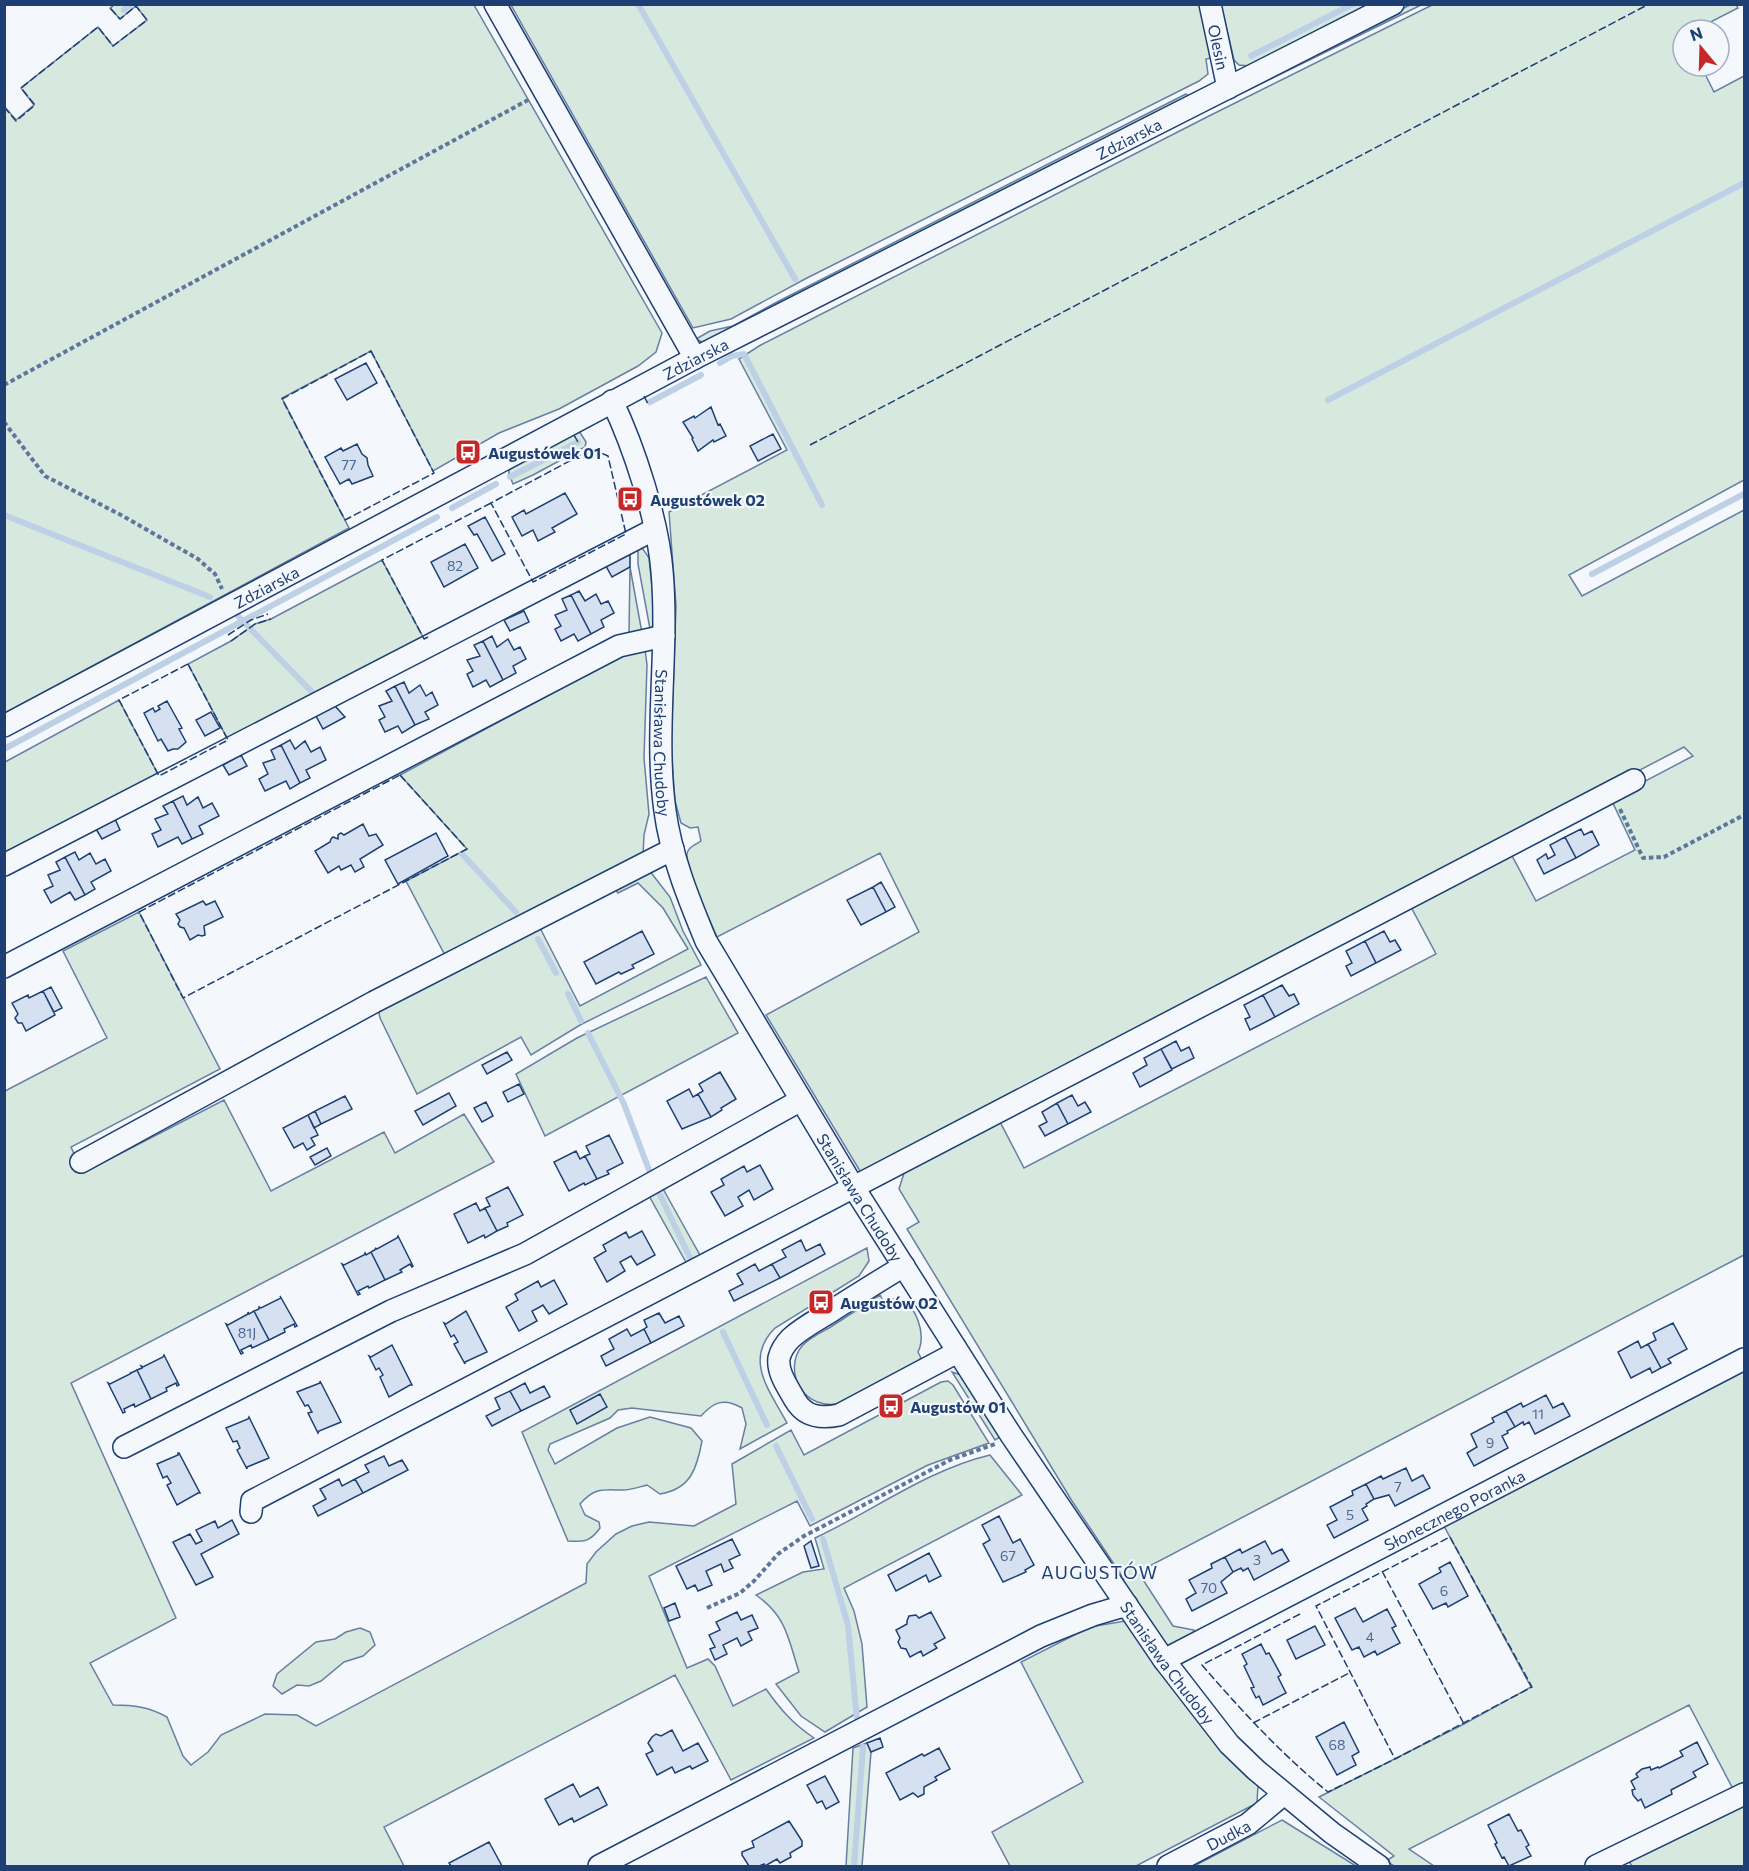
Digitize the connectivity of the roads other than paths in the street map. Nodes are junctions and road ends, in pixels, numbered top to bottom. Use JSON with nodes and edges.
{"nodes":[{"id":1,"x":495,"y":4,"type":"edge"},
{"id":2,"x":1210,"y":4,"type":"edge"},
{"id":3,"x":1394,"y":4,"type":"edge"},
{"id":4,"x":1228,"y":88,"type":"junction"},
{"id":5,"x":695,"y":358,"type":"junction"},
{"id":6,"x":612,"y":401,"type":"junction"},
{"id":7,"x":656,"y":529,"type":"junction"},
{"id":8,"x":664,"y":636,"type":"junction"},
{"id":9,"x":4,"y":726,"type":"edge"},
{"id":10,"x":1634,"y":780,"type":"dead end"},
{"id":11,"x":673,"y":849,"type":"junction"},
{"id":12,"x":4,"y":865,"type":"edge"},
{"id":13,"x":4,"y":967,"type":"edge"},
{"id":14,"x":801,"y":1100,"type":"junction"},
{"id":15,"x":81,"y":1162,"type":"dead end"},
{"id":16,"x":854,"y":1188,"type":"junction"},
{"id":17,"x":904,"y":1266,"type":"junction"},
{"id":18,"x":955,"y":1347,"type":"junction"},
{"id":19,"x":1744,"y":1359,"type":"edge"},
{"id":20,"x":124,"y":1447,"type":"dead end"},
{"id":21,"x":251,"y":1512,"type":"dead end"},
{"id":22,"x":1127,"y":1605,"type":"junction"},
{"id":23,"x":1164,"y":1660,"type":"junction"},
{"id":24,"x":1284,"y":1794,"type":"junction"},
{"id":25,"x":1744,"y":1794,"type":"edge"},
{"id":26,"x":599,"y":1866,"type":"edge"},
{"id":27,"x":1168,"y":1866,"type":"edge"},
{"id":28,"x":1379,"y":1866,"type":"edge"},
{"id":29,"x":1596,"y":1866,"type":"edge"}],
"edges":[{"from":1,"to":5,"type":"street"},
{"from":2,"to":4,"type":"street","name":"Olesin"},
{"from":3,"to":4,"type":"street","name":"Zdziarska"},
{"from":4,"to":5,"type":"street","name":"Zdziarska"},
{"from":5,"to":6,"type":"street","name":"Zdziarska"},
{"from":6,"to":7,"type":"street","name":"Stanisława Chudoby"},
{"from":6,"to":9,"type":"street","name":"Zdziarska"},
{"from":7,"to":8,"type":"street","name":"Stanisława Chudoby"},
{"from":7,"to":12,"type":"street"},
{"from":8,"to":11,"type":"street","name":"Stanisława Chudoby"},
{"from":8,"to":13,"type":"street"},
{"from":10,"to":16,"type":"street"},
{"from":11,"to":14,"type":"street","name":"Stanisława Chudoby"},
{"from":11,"to":15,"type":"street"},
{"from":14,"to":16,"type":"street","name":"Stanisława Chudoby"},
{"from":14,"to":20,"type":"street"},
{"from":16,"to":17,"type":"street","name":"Stanisława Chudoby"},
{"from":16,"to":21,"type":"street"},
{"from":17,"to":18,"type":"street","name":"Stanisława Chudoby"},
{"from":17,"to":18,"type":"street"},
{"from":18,"to":22,"type":"street","name":"Stanisława Chudoby"},
{"from":19,"to":23,"type":"street","name":"Słonecznego Poranka"},
{"from":22,"to":23,"type":"street","name":"Stanisława Chudoby"},
{"from":22,"to":26,"type":"street"},
{"from":23,"to":24,"type":"street","name":"Stanisława Chudoby"},
{"from":24,"to":27,"type":"street","name":"Dudka"},
{"from":24,"to":28,"type":"street","name":"Stanisława Chudoby"},
{"from":25,"to":29,"type":"street"}]}
